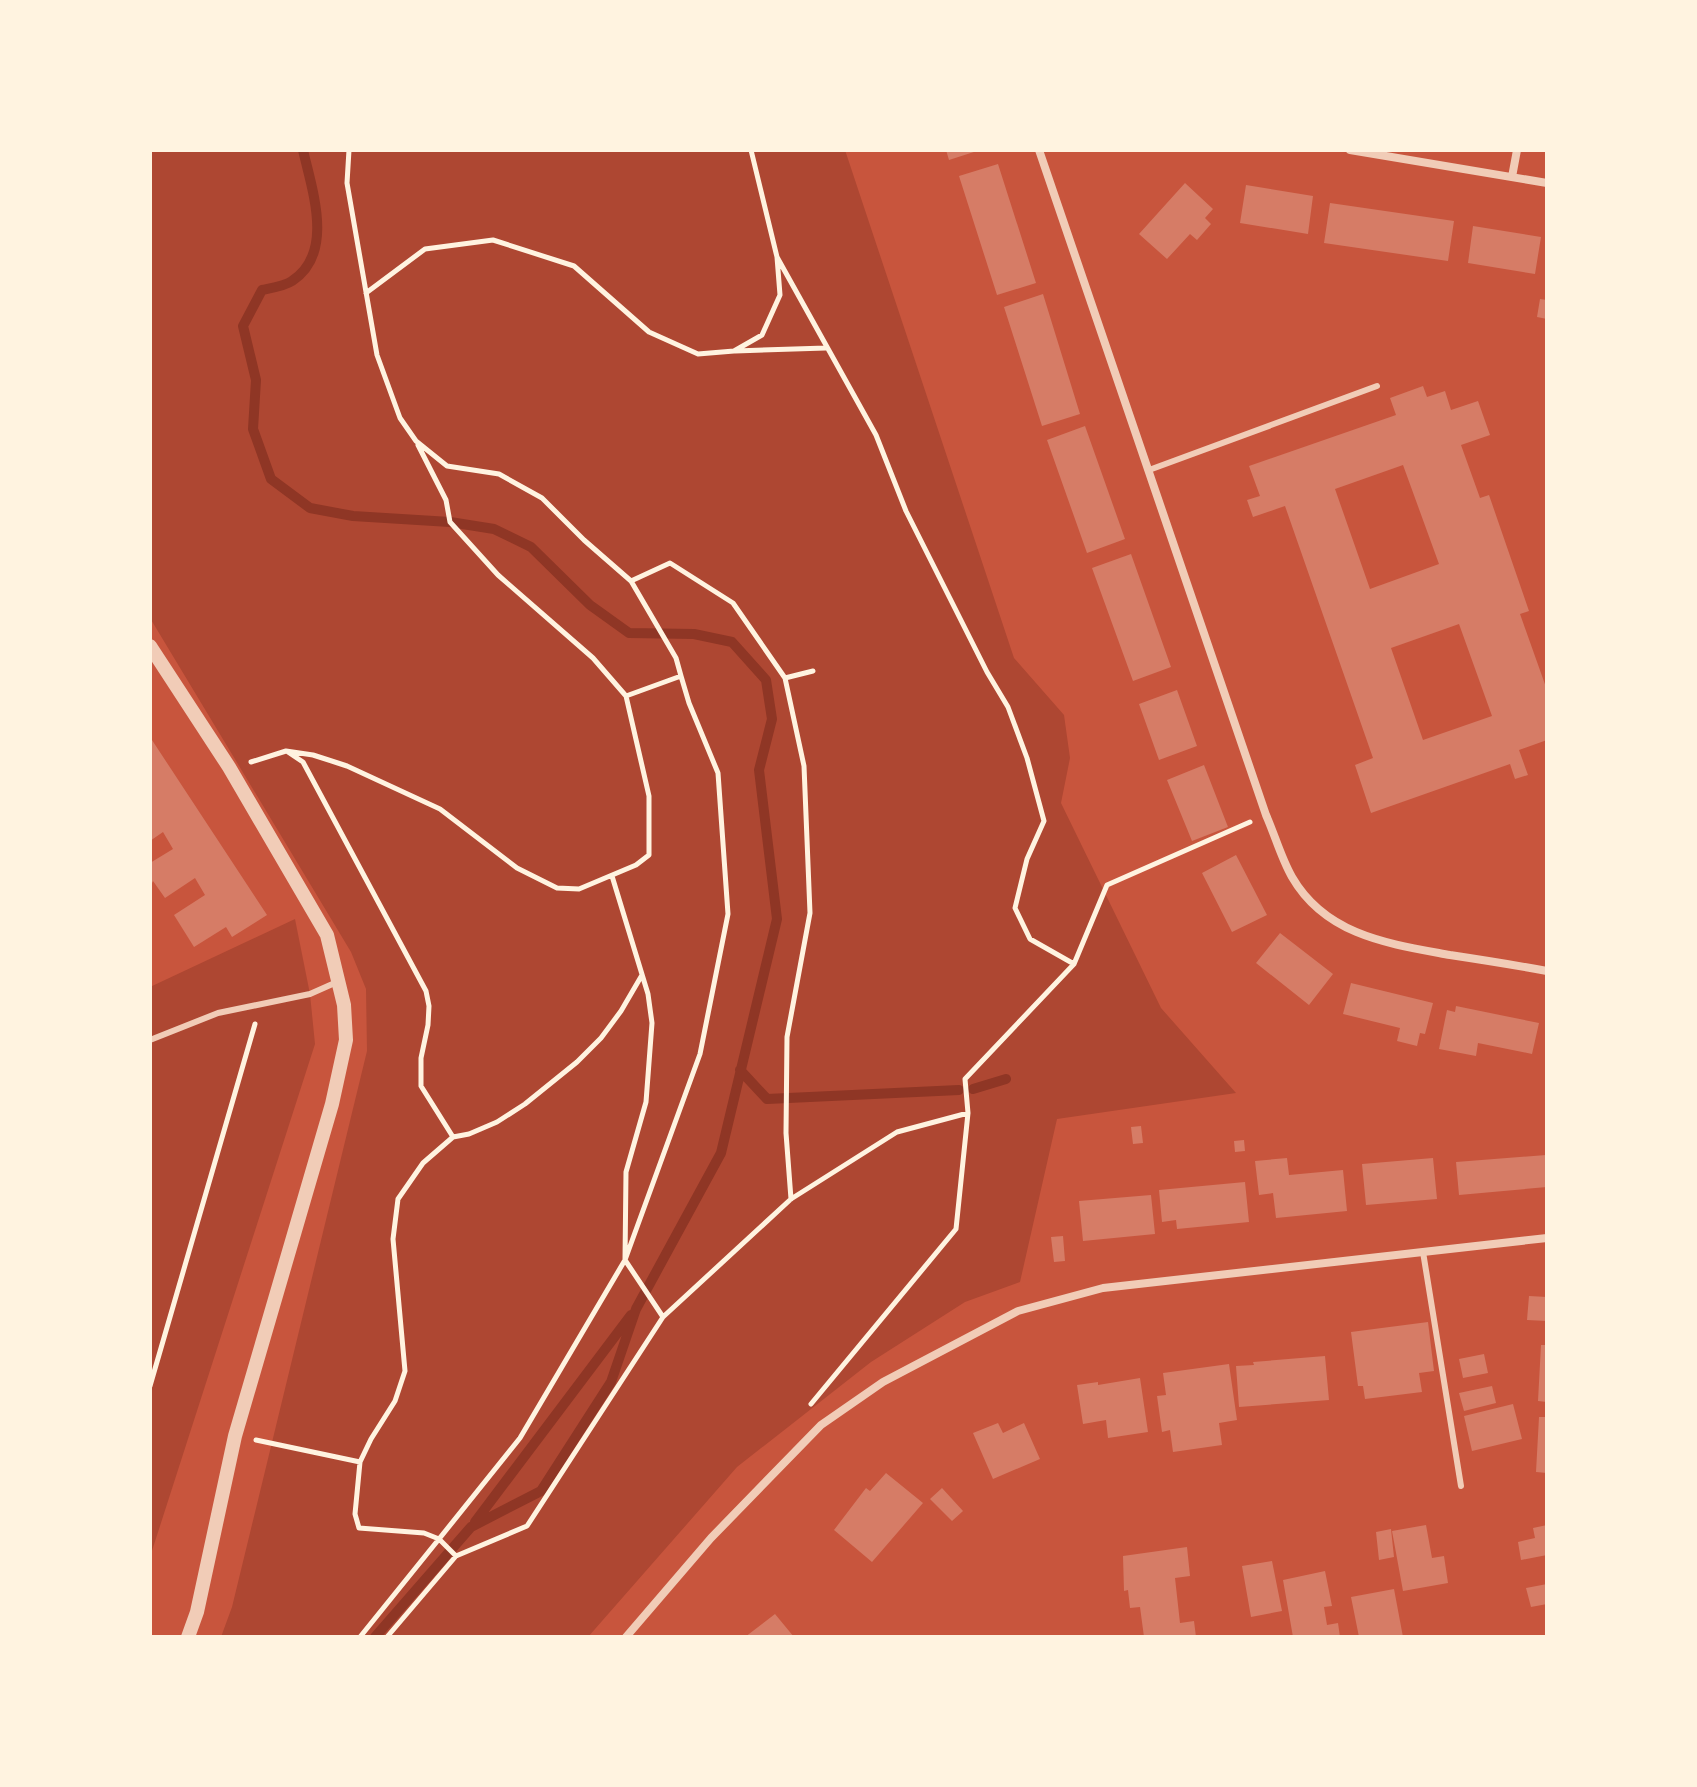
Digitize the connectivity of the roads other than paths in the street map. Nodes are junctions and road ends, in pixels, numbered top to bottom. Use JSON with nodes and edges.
{"nodes":[{"id":1,"x":1039,"y":150,"type":"edge"},
{"id":2,"x":1350,"y":150,"type":"edge"},
{"id":3,"x":1517,"y":150,"type":"edge"},
{"id":4,"x":1512,"y":177,"type":"junction"},
{"id":5,"x":1547,"y":183,"type":"edge"},
{"id":6,"x":1377,"y":386,"type":"dead end"},
{"id":7,"x":1149,"y":470,"type":"junction"},
{"id":8,"x":150,"y":646,"type":"edge"},
{"id":9,"x":1547,"y":971,"type":"edge"},
{"id":10,"x":340,"y":981,"type":"junction"},
{"id":11,"x":150,"y":1040,"type":"edge"},
{"id":12,"x":1547,"y":1238,"type":"edge"},
{"id":13,"x":1423,"y":1252,"type":"junction"},
{"id":14,"x":1461,"y":1486,"type":"dead end"},
{"id":15,"x":188,"y":1637,"type":"edge"},
{"id":16,"x":626,"y":1637,"type":"edge"}],
"edges":[{"from":1,"to":7,"type":"street"},
{"from":2,"to":4,"type":"street"},
{"from":3,"to":4,"type":"street"},
{"from":4,"to":5,"type":"street"},
{"from":6,"to":7,"type":"lane"},
{"from":7,"to":9,"type":"street"},
{"from":8,"to":10,"type":"street"},
{"from":10,"to":11,"type":"lane"},
{"from":10,"to":15,"type":"street"},
{"from":12,"to":13,"type":"street"},
{"from":13,"to":14,"type":"lane"},
{"from":13,"to":16,"type":"street"}]}
